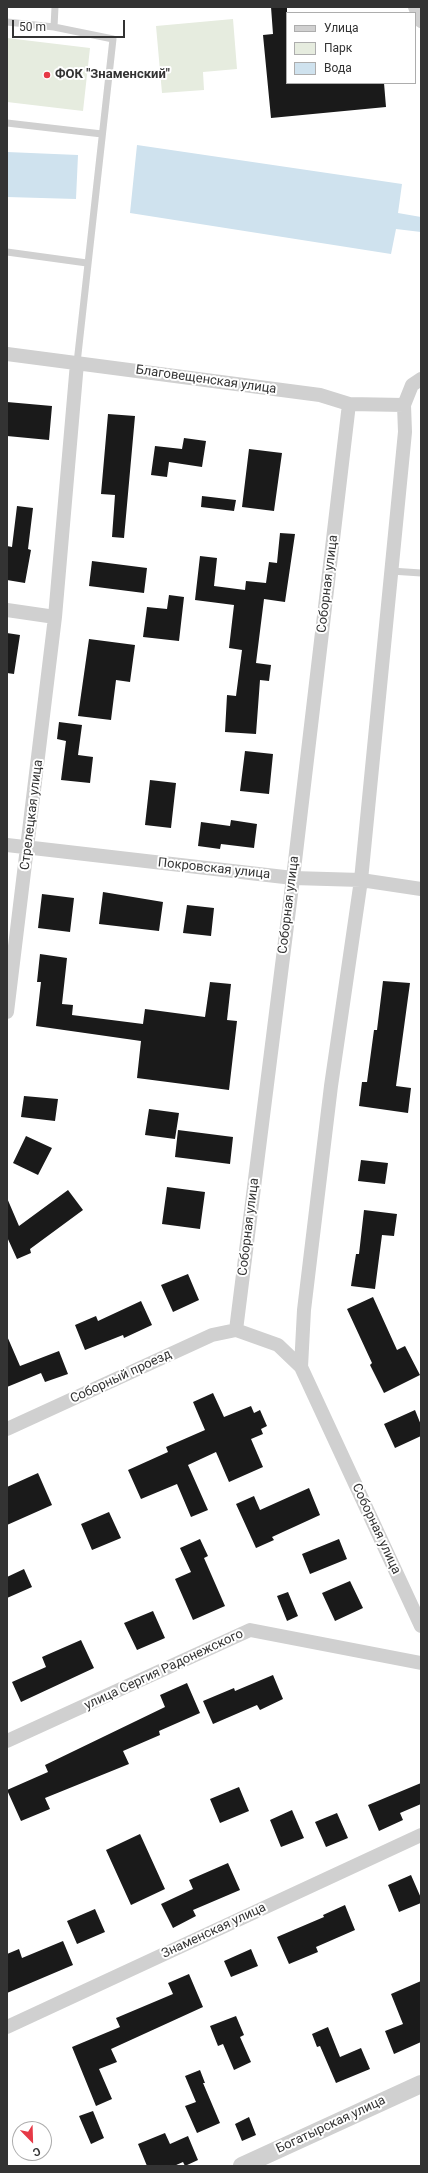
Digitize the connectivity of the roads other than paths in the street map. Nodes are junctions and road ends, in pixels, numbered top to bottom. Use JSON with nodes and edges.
{"nodes":[{"id":1,"x":55,"y":7,"type":"edge"},
{"id":2,"x":415,"y":7,"type":"edge"},
{"id":3,"x":7,"y":22,"type":"edge"},
{"id":4,"x":421,"y":22,"type":"edge"},
{"id":5,"x":54,"y":27,"type":"junction"},
{"id":6,"x":7,"y":123,"type":"edge"},
{"id":7,"x":102,"y":134,"type":"junction"},
{"id":8,"x":7,"y":252,"type":"edge"},
{"id":9,"x":88,"y":263,"type":"junction"},
{"id":10,"x":7,"y":354,"type":"edge"},
{"id":11,"x":77,"y":363,"type":"junction"},
{"id":12,"x":421,"y":379,"type":"edge"},
{"id":13,"x":349,"y":404,"type":"junction"},
{"id":14,"x":404,"y":405,"type":"junction"},
{"id":15,"x":391,"y":571,"type":"junction"},
{"id":16,"x":421,"y":574,"type":"edge"},
{"id":17,"x":7,"y":610,"type":"edge"},
{"id":18,"x":55,"y":617,"type":"junction"},
{"id":19,"x":7,"y":845,"type":"edge"},
{"id":20,"x":28,"y":848,"type":"junction"},
{"id":21,"x":293,"y":878,"type":"junction"},
{"id":22,"x":361,"y":880,"type":"junction"},
{"id":23,"x":421,"y":889,"type":"edge"},
{"id":24,"x":7,"y":1012,"type":"edge"},
{"id":25,"x":236,"y":1330,"type":"junction"},
{"id":26,"x":301,"y":1367,"type":"junction"},
{"id":27,"x":7,"y":1429,"type":"edge"},
{"id":28,"x":421,"y":1626,"type":"edge"},
{"id":29,"x":421,"y":1663,"type":"edge"},
{"id":30,"x":7,"y":1741,"type":"edge"},
{"id":31,"x":421,"y":1835,"type":"edge"},
{"id":32,"x":7,"y":2027,"type":"edge"},
{"id":33,"x":421,"y":2084,"type":"edge"},
{"id":34,"x":242,"y":2166,"type":"edge"}],
"edges":[{"from":1,"to":5,"type":"lane"},
{"from":2,"to":4,"type":"street"},
{"from":3,"to":5,"type":"lane"},
{"from":5,"to":7,"type":"lane"},
{"from":6,"to":7,"type":"lane"},
{"from":7,"to":9,"type":"lane"},
{"from":8,"to":9,"type":"lane"},
{"from":9,"to":11,"type":"lane"},
{"from":10,"to":11,"type":"street","name":"Благовещенская улица"},
{"from":11,"to":13,"type":"street","name":"Благовещенская улица"},
{"from":11,"to":18,"type":"street","name":"Стрелецкая улица"},
{"from":12,"to":14,"type":"street","name":"Соборная улица"},
{"from":13,"to":14,"type":"street","name":"Благовещенская улица"},
{"from":13,"to":21,"type":"street","name":"Соборная улица"},
{"from":14,"to":15,"type":"street","name":"Соборная улица"},
{"from":15,"to":16,"type":"lane"},
{"from":15,"to":22,"type":"street","name":"Соборная улица"},
{"from":17,"to":18,"type":"street"},
{"from":18,"to":20,"type":"street","name":"Стрелецкая улица"},
{"from":19,"to":20,"type":"street","name":"Покровская улица"},
{"from":20,"to":21,"type":"street","name":"Покровская улица"},
{"from":20,"to":24,"type":"street","name":"Стрелецкая улица"},
{"from":21,"to":22,"type":"street","name":"Покровская улица"},
{"from":21,"to":25,"type":"street","name":"Соборная улица"},
{"from":22,"to":23,"type":"street","name":"Покровская улица"},
{"from":22,"to":26,"type":"street","name":"Соборная улица"},
{"from":25,"to":26,"type":"street","name":"Соборная улица"},
{"from":25,"to":27,"type":"street","name":"Соборный проезд"},
{"from":26,"to":28,"type":"street","name":"Соборная улица"},
{"from":29,"to":30,"type":"street","name":"улица Сергия Радонежского"},
{"from":31,"to":32,"type":"street","name":"Знаменская улица"},
{"from":33,"to":34,"type":"street","name":"Богатырская улица"}]}
